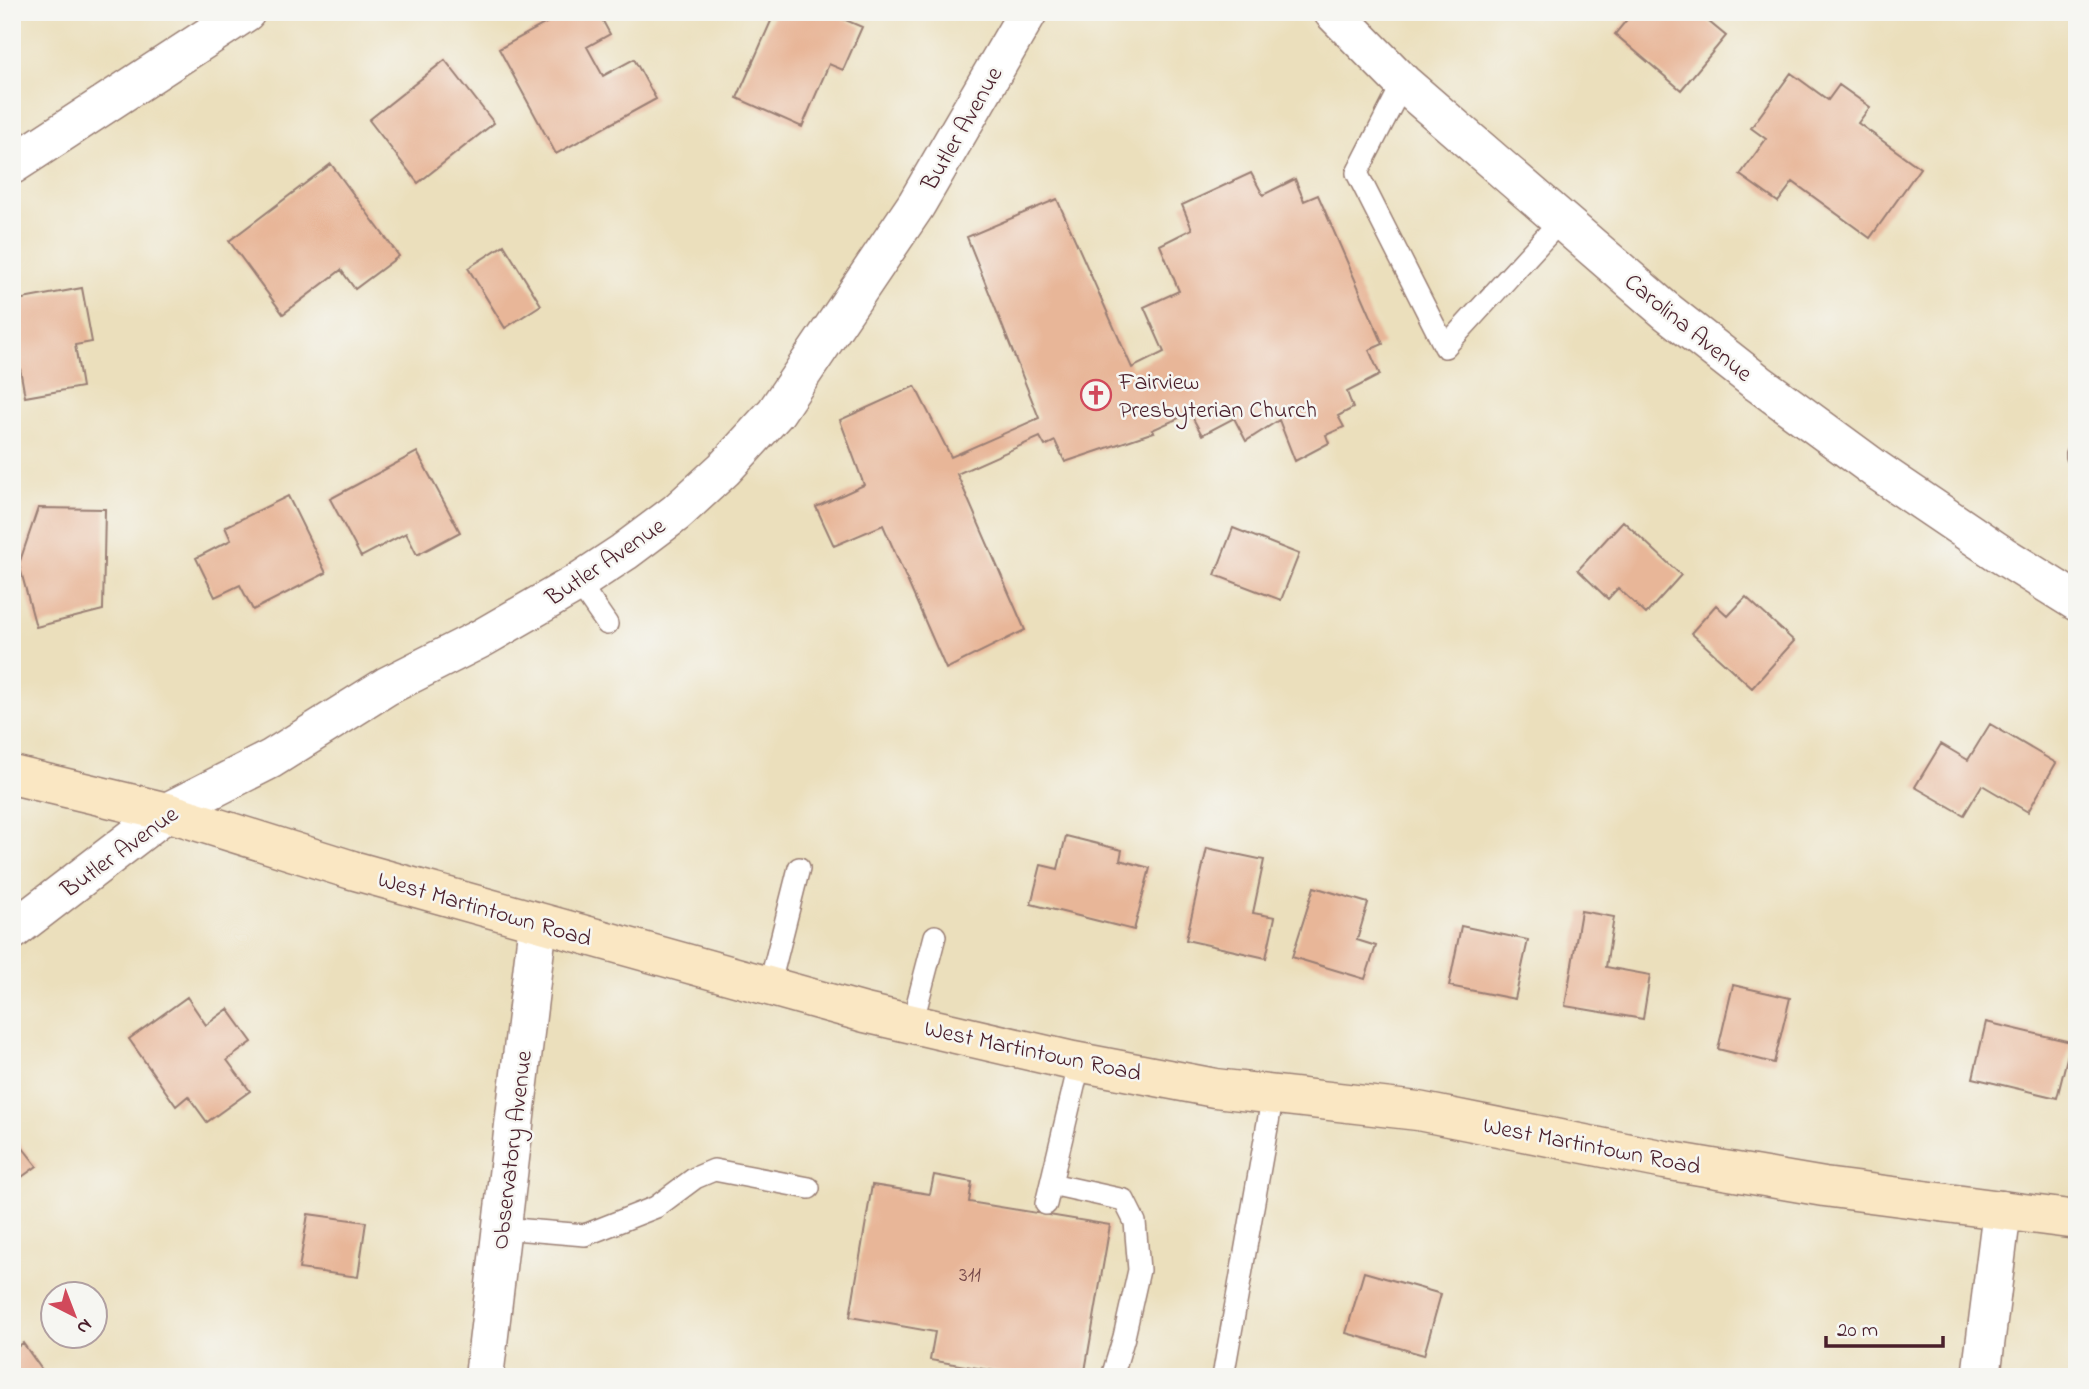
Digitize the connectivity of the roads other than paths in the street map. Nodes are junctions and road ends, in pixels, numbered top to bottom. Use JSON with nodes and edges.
{"nodes":[{"id":1,"x":246,"y":12,"type":"edge"},
{"id":2,"x":1028,"y":12,"type":"edge"},
{"id":3,"x":1333,"y":12,"type":"edge"},
{"id":4,"x":1403,"y":83,"type":"junction"},
{"id":5,"x":12,"y":165,"type":"edge"},
{"id":6,"x":1561,"y":220,"type":"junction"},
{"id":7,"x":578,"y":582,"type":"junction"},
{"id":8,"x":2077,"y":602,"type":"edge"},
{"id":9,"x":607,"y":624,"type":"dead end"},
{"id":10,"x":12,"y":775,"type":"edge"},
{"id":11,"x":167,"y":812,"type":"junction"},
{"id":12,"x":799,"y":868,"type":"dead end"},
{"id":13,"x":538,"y":923,"type":"junction"},
{"id":14,"x":12,"y":931,"type":"edge"},
{"id":15,"x":935,"y":936,"type":"dead end"},
{"id":16,"x":769,"y":987,"type":"junction"},
{"id":17,"x":912,"y":1024,"type":"junction"},
{"id":18,"x":1080,"y":1062,"type":"junction"},
{"id":19,"x":1273,"y":1094,"type":"junction"},
{"id":20,"x":809,"y":1188,"type":"dead end"},
{"id":21,"x":2002,"y":1210,"type":"junction"},
{"id":22,"x":2077,"y":1220,"type":"edge"},
{"id":23,"x":502,"y":1228,"type":"junction"},
{"id":24,"x":484,"y":1377,"type":"edge"},
{"id":25,"x":1112,"y":1377,"type":"edge"},
{"id":26,"x":1223,"y":1377,"type":"edge"},
{"id":27,"x":1981,"y":1377,"type":"edge"}],
"edges":[{"from":1,"to":5,"type":"street"},
{"from":2,"to":7,"type":"street","name":"Butler Avenue"},
{"from":3,"to":4,"type":"street","name":"Carolina Avenue"},
{"from":4,"to":6,"type":"street","name":"Carolina Avenue"},
{"from":4,"to":6,"type":"lane"},
{"from":6,"to":8,"type":"street","name":"Carolina Avenue"},
{"from":7,"to":9,"type":"lane"},
{"from":7,"to":11,"type":"street","name":"Butler Avenue"},
{"from":10,"to":11,"type":"main road","name":"West Martintown Road"},
{"from":11,"to":13,"type":"main road","name":"West Martintown Road"},
{"from":11,"to":14,"type":"street","name":"Butler Avenue"},
{"from":12,"to":16,"type":"lane"},
{"from":13,"to":16,"type":"main road","name":"West Martintown Road"},
{"from":13,"to":23,"type":"street","name":"Observatory Avenue"},
{"from":15,"to":17,"type":"lane"},
{"from":16,"to":17,"type":"main road","name":"West Martintown Road"},
{"from":17,"to":18,"type":"main road","name":"West Martintown Road"},
{"from":18,"to":19,"type":"main road","name":"West Martintown Road"},
{"from":18,"to":25,"type":"lane"},
{"from":19,"to":21,"type":"main road","name":"West Martintown Road"},
{"from":19,"to":26,"type":"lane"},
{"from":20,"to":23,"type":"lane"},
{"from":21,"to":22,"type":"main road","name":"West Martintown Road"},
{"from":21,"to":27,"type":"street"},
{"from":23,"to":24,"type":"street","name":"Observatory Avenue"}]}
